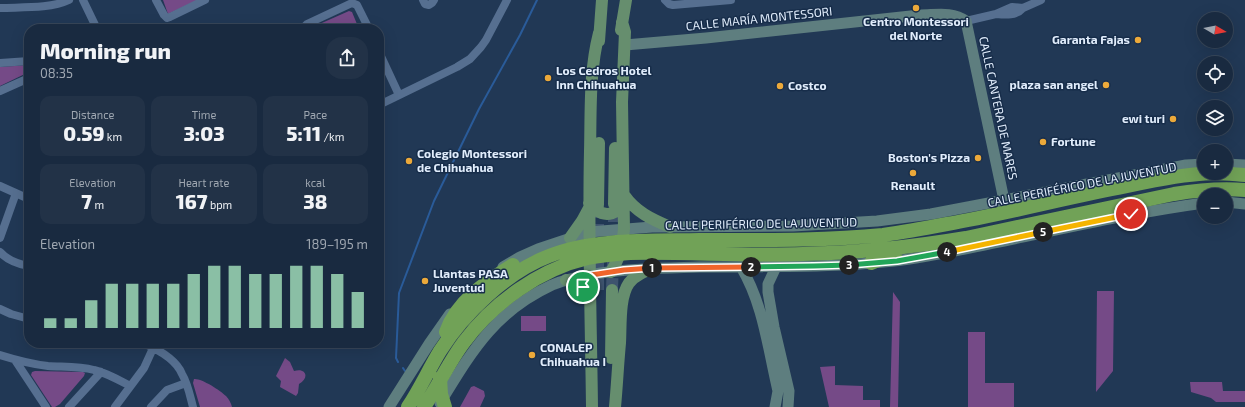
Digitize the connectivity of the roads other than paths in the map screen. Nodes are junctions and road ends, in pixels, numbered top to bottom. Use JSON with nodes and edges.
{"nodes":[{"id":1,"x":69,"y":0,"type":"edge"},
{"id":2,"x":84,"y":0,"type":"edge"},
{"id":3,"x":156,"y":0,"type":"edge"},
{"id":4,"x":205,"y":0,"type":"edge"},
{"id":5,"x":423,"y":0,"type":"edge"},
{"id":6,"x":434,"y":0,"type":"edge"},
{"id":7,"x":506,"y":0,"type":"edge"},
{"id":8,"x":602,"y":0,"type":"edge"},
{"id":9,"x":626,"y":0,"type":"edge"},
{"id":10,"x":665,"y":0,"type":"edge"},
{"id":11,"x":731,"y":0,"type":"edge"},
{"id":12,"x":1041,"y":0,"type":"edge"},
{"id":13,"x":1019,"y":6,"type":"edge"},
{"id":14,"x":0,"y":8,"type":"edge"},
{"id":15,"x":966,"y":21,"type":"junction"},
{"id":16,"x":622,"y":22,"type":"junction"},
{"id":17,"x":95,"y":24,"type":"edge"},
{"id":18,"x":307,"y":24,"type":"edge"},
{"id":19,"x":366,"y":24,"type":"edge"},
{"id":20,"x":625,"y":44,"type":"junction"},
{"id":21,"x":24,"y":61,"type":"edge"},
{"id":22,"x":0,"y":63,"type":"edge"},
{"id":23,"x":384,"y":63,"type":"edge"},
{"id":24,"x":24,"y":80,"type":"edge"},
{"id":25,"x":0,"y":90,"type":"edge"},
{"id":26,"x":399,"y":95,"type":"junction"},
{"id":27,"x":384,"y":102,"type":"edge"},
{"id":28,"x":1197,"y":164,"type":"edge"},
{"id":29,"x":1233,"y":164,"type":"edge"},
{"id":30,"x":1245,"y":165,"type":"edge"},
{"id":31,"x":1245,"y":175,"type":"edge"},
{"id":32,"x":0,"y":186,"type":"edge"},
{"id":33,"x":1057,"y":190,"type":"junction"},
{"id":34,"x":1245,"y":190,"type":"edge"},
{"id":35,"x":16,"y":193,"type":"junction"},
{"id":36,"x":1086,"y":194,"type":"junction"},
{"id":37,"x":24,"y":197,"type":"edge"},
{"id":38,"x":1004,"y":200,"type":"junction"},
{"id":39,"x":620,"y":201,"type":"junction"},
{"id":40,"x":1233,"y":203,"type":"edge"},
{"id":41,"x":1197,"y":204,"type":"edge"},
{"id":42,"x":1245,"y":204,"type":"edge"},
{"id":43,"x":592,"y":205,"type":"junction"},
{"id":44,"x":1095,"y":211,"type":"junction"},
{"id":45,"x":1131,"y":214,"type":"junction"},
{"id":46,"x":670,"y":227,"type":"junction"},
{"id":47,"x":624,"y":229,"type":"junction"},
{"id":48,"x":589,"y":232,"type":"junction"},
{"id":49,"x":0,"y":238,"type":"edge"},
{"id":50,"x":568,"y":238,"type":"junction"},
{"id":51,"x":653,"y":240,"type":"junction"},
{"id":52,"x":906,"y":247,"type":"junction"},
{"id":53,"x":0,"y":252,"type":"edge"},
{"id":54,"x":549,"y":256,"type":"junction"},
{"id":55,"x":871,"y":263,"type":"junction"},
{"id":56,"x":24,"y":265,"type":"edge"},
{"id":57,"x":741,"y":267,"type":"junction"},
{"id":58,"x":776,"y":267,"type":"junction"},
{"id":59,"x":650,"y":268,"type":"junction"},
{"id":60,"x":611,"y":272,"type":"junction"},
{"id":61,"x":591,"y":275,"type":"junction"},
{"id":62,"x":568,"y":280,"type":"junction"},
{"id":63,"x":612,"y":290,"type":"tunnel mouth"},
{"id":64,"x":594,"y":294,"type":"junction"},
{"id":65,"x":764,"y":303,"type":"junction"},
{"id":66,"x":0,"y":309,"type":"edge"},
{"id":67,"x":24,"y":318,"type":"edge"},
{"id":68,"x":154,"y":348,"type":"edge"},
{"id":69,"x":157,"y":348,"type":"edge"},
{"id":70,"x":0,"y":355,"type":"edge"},
{"id":71,"x":15,"y":360,"type":"junction"},
{"id":72,"x":101,"y":372,"type":"junction"},
{"id":73,"x":186,"y":383,"type":"junction"},
{"id":74,"x":130,"y":386,"type":"junction"},
{"id":75,"x":46,"y":407,"type":"edge"},
{"id":76,"x":69,"y":407,"type":"edge"},
{"id":77,"x":115,"y":407,"type":"edge"},
{"id":78,"x":151,"y":407,"type":"edge"},
{"id":79,"x":193,"y":407,"type":"edge"},
{"id":80,"x":389,"y":407,"type":"edge"},
{"id":81,"x":408,"y":407,"type":"edge"},
{"id":82,"x":424,"y":407,"type":"edge"},
{"id":83,"x":438,"y":407,"type":"edge"},
{"id":84,"x":445,"y":407,"type":"edge"},
{"id":85,"x":592,"y":407,"type":"edge"},
{"id":86,"x":598,"y":407,"type":"edge"},
{"id":87,"x":610,"y":407,"type":"edge"},
{"id":88,"x":615,"y":407,"type":"edge"},
{"id":89,"x":775,"y":407,"type":"edge"},
{"id":90,"x":788,"y":407,"type":"edge"}],
"edges":[{"from":1,"to":14,"type":"street"},
{"from":2,"to":17,"type":"street"},
{"from":3,"to":4,"type":"street"},
{"from":5,"to":6,"type":"street"},
{"from":7,"to":26,"type":"street"},
{"from":8,"to":43,"type":"main road"},
{"from":9,"to":16,"type":"main road"},
{"from":10,"to":11,"type":"street"},
{"from":12,"to":13,"type":"street"},
{"from":13,"to":15,"type":"street"},
{"from":15,"to":20,"type":"main road","name":"CALLE MARÍA MONTESSORI"},
{"from":15,"to":38,"type":"main road","name":"CALLE CANTERA DE MARES"},
{"from":16,"to":20,"type":"main road"},
{"from":16,"to":39,"type":"main road"},
{"from":18,"to":19,"type":"street"},
{"from":20,"to":39,"type":"main road"},
{"from":21,"to":22,"type":"street"},
{"from":23,"to":26,"type":"street"},
{"from":24,"to":25,"type":"street"},
{"from":26,"to":27,"type":"street"},
{"from":28,"to":33,"type":"main road","name":"CALLE PERIFÉRICO DE LA JUVENTUD"},
{"from":29,"to":30,"type":"main road"},
{"from":31,"to":36,"type":"highway"},
{"from":32,"to":35,"type":"street"},
{"from":33,"to":36,"type":"highway"},
{"from":33,"to":38,"type":"main road","name":"CALLE PERIFÉRICO DE LA JUVENTUD"},
{"from":34,"to":44,"type":"highway"},
{"from":35,"to":37,"type":"street"},
{"from":35,"to":49,"type":"street"},
{"from":36,"to":51,"type":"highway"},
{"from":38,"to":46,"type":"main road","name":"CALLE PERIFÉRICO DE LA JUVENTUD"},
{"from":39,"to":43,"type":"main road"},
{"from":39,"to":46,"type":"main road"},
{"from":39,"to":47,"type":"main road"},
{"from":40,"to":42,"type":"main road"},
{"from":41,"to":45,"type":"main road"},
{"from":43,"to":48,"type":"main road"},
{"from":43,"to":50,"type":"main road"},
{"from":44,"to":45,"type":"highway"},
{"from":44,"to":52,"type":"highway"},
{"from":45,"to":55,"type":"main road"},
{"from":46,"to":51,"type":"main road","name":"CALLE PERIFÉRICO DE LA JUVENTUD"},
{"from":47,"to":48,"type":"main road","name":"CALLE PERIFÉRICO DE LA JUVENTUD"},
{"from":47,"to":51,"type":"main road","name":"CALLE PERIFÉRICO DE LA JUVENTUD"},
{"from":47,"to":60,"type":"main road"},
{"from":48,"to":50,"type":"main road","name":"CALLE PERIFÉRICO DE LA JUVENTUD"},
{"from":48,"to":61,"type":"main road"},
{"from":50,"to":62,"type":"main road"},
{"from":50,"to":80,"type":"main road","name":"CALLE PERIFÉRICO DE LA JUVENTUD"},
{"from":51,"to":52,"type":"highway"},
{"from":51,"to":54,"type":"highway","name":"CALLE PERIFÉRICO DE LA JUVENTUD"},
{"from":51,"to":59,"type":"main road"},
{"from":51,"to":82,"type":"highway"},
{"from":52,"to":55,"type":"highway"},
{"from":53,"to":56,"type":"street"},
{"from":54,"to":81,"type":"highway"},
{"from":54,"to":84,"type":"highway"},
{"from":55,"to":58,"type":"main road"},
{"from":57,"to":58,"type":"main road"},
{"from":57,"to":59,"type":"main road"},
{"from":57,"to":65,"type":"main road"},
{"from":58,"to":65,"type":"main road"},
{"from":59,"to":60,"type":"main road"},
{"from":59,"to":88,"type":"main road"},
{"from":60,"to":61,"type":"main road"},
{"from":61,"to":62,"type":"main road"},
{"from":61,"to":64,"type":"main road"},
{"from":62,"to":64,"type":"main road"},
{"from":62,"to":83,"type":"main road"},
{"from":63,"to":87,"type":"main road"},
{"from":64,"to":85,"type":"main road"},
{"from":64,"to":86,"type":"main road"},
{"from":65,"to":89,"type":"main road"},
{"from":65,"to":90,"type":"main road"},
{"from":66,"to":67,"type":"street"},
{"from":68,"to":74,"type":"street"},
{"from":69,"to":73,"type":"street"},
{"from":70,"to":71,"type":"street"},
{"from":71,"to":72,"type":"street"},
{"from":71,"to":75,"type":"street"},
{"from":72,"to":74,"type":"street"},
{"from":72,"to":76,"type":"street"},
{"from":73,"to":78,"type":"street"},
{"from":73,"to":79,"type":"street"},
{"from":74,"to":77,"type":"street"}]}
